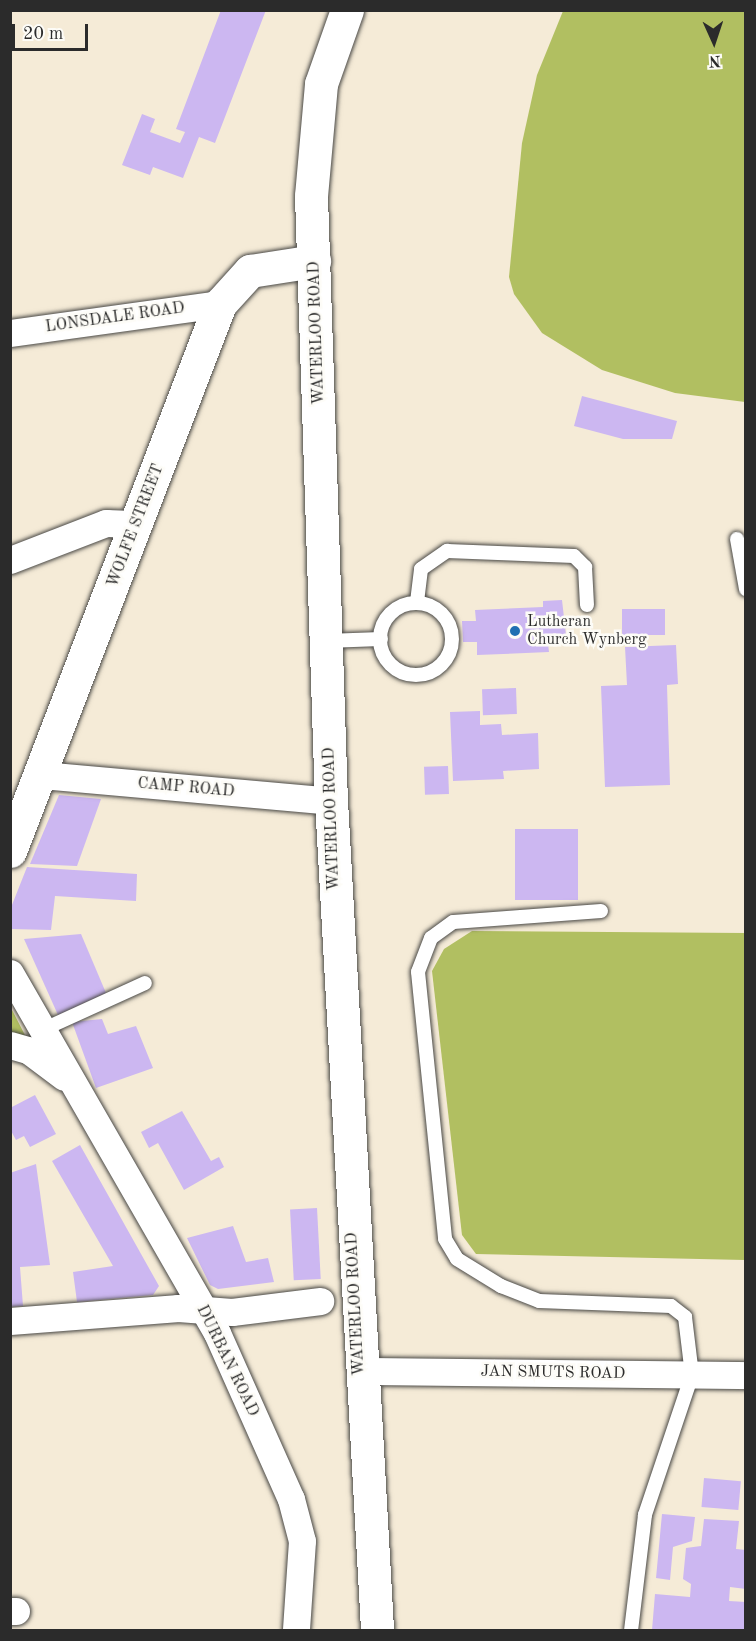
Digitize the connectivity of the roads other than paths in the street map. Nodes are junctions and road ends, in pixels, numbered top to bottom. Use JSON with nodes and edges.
{"nodes":[{"id":1,"x":347,"y":10,"type":"edge"},
{"id":2,"x":314,"y":261,"type":"junction"},
{"id":3,"x":220,"y":304,"type":"junction"},
{"id":4,"x":10,"y":333,"type":"edge"},
{"id":5,"x":138,"y":524,"type":"junction"},
{"id":6,"x":737,"y":538,"type":"dead end"},
{"id":7,"x":10,"y":560,"type":"edge"},
{"id":8,"x":746,"y":589,"type":"edge"},
{"id":9,"x":417,"y":602,"type":"junction"},
{"id":10,"x":587,"y":605,"type":"dead end"},
{"id":11,"x":381,"y":639,"type":"junction"},
{"id":12,"x":326,"y":641,"type":"junction"},
{"id":13,"x":41,"y":775,"type":"junction"},
{"id":14,"x":331,"y":801,"type":"junction"},
{"id":15,"x":10,"y":851,"type":"edge"},
{"id":16,"x":601,"y":911,"type":"dead end"},
{"id":17,"x":10,"y":973,"type":"edge"},
{"id":18,"x":145,"y":983,"type":"dead end"},
{"id":19,"x":27,"y":1042,"type":"edge"},
{"id":20,"x":320,"y":1301,"type":"dead end"},
{"id":21,"x":202,"y":1308,"type":"junction"},
{"id":22,"x":10,"y":1321,"type":"edge"},
{"id":23,"x":360,"y":1371,"type":"junction"},
{"id":24,"x":692,"y":1375,"type":"junction"},
{"id":25,"x":746,"y":1375,"type":"edge"},
{"id":26,"x":296,"y":1630,"type":"edge"},
{"id":27,"x":377,"y":1630,"type":"edge"},
{"id":28,"x":631,"y":1630,"type":"edge"}],
"edges":[{"from":1,"to":2,"type":"main road","name":"WATERLOO ROAD"},
{"from":2,"to":3,"type":"main road","name":"WOLFE STREET"},
{"from":2,"to":12,"type":"main road","name":"WATERLOO ROAD"},
{"from":3,"to":4,"type":"street","name":"LONSDALE ROAD"},
{"from":3,"to":5,"type":"main road","name":"WOLFE STREET"},
{"from":5,"to":7,"type":"street"},
{"from":5,"to":13,"type":"main road","name":"WOLFE STREET"},
{"from":6,"to":8,"type":"lane"},
{"from":9,"to":10,"type":"lane"},
{"from":9,"to":11,"type":"lane"},
{"from":9,"to":11,"type":"lane"},
{"from":11,"to":12,"type":"lane"},
{"from":12,"to":14,"type":"main road","name":"WATERLOO ROAD"},
{"from":13,"to":14,"type":"street","name":"CAMP ROAD"},
{"from":13,"to":15,"type":"main road","name":"WOLFE STREET"},
{"from":14,"to":23,"type":"main road","name":"WATERLOO ROAD"},
{"from":16,"to":24,"type":"lane"},
{"from":17,"to":19,"type":"street","name":"DURBAN ROAD"},
{"from":18,"to":19,"type":"lane"},
{"from":19,"to":21,"type":"street","name":"DURBAN ROAD"},
{"from":20,"to":21,"type":"street"},
{"from":21,"to":22,"type":"street"},
{"from":21,"to":26,"type":"street","name":"DURBAN ROAD"},
{"from":23,"to":24,"type":"street","name":"JAN SMUTS ROAD"},
{"from":23,"to":27,"type":"main road","name":"WATERLOO ROAD"},
{"from":24,"to":25,"type":"street","name":"JAN SMUTS ROAD"},
{"from":24,"to":28,"type":"lane"}]}
